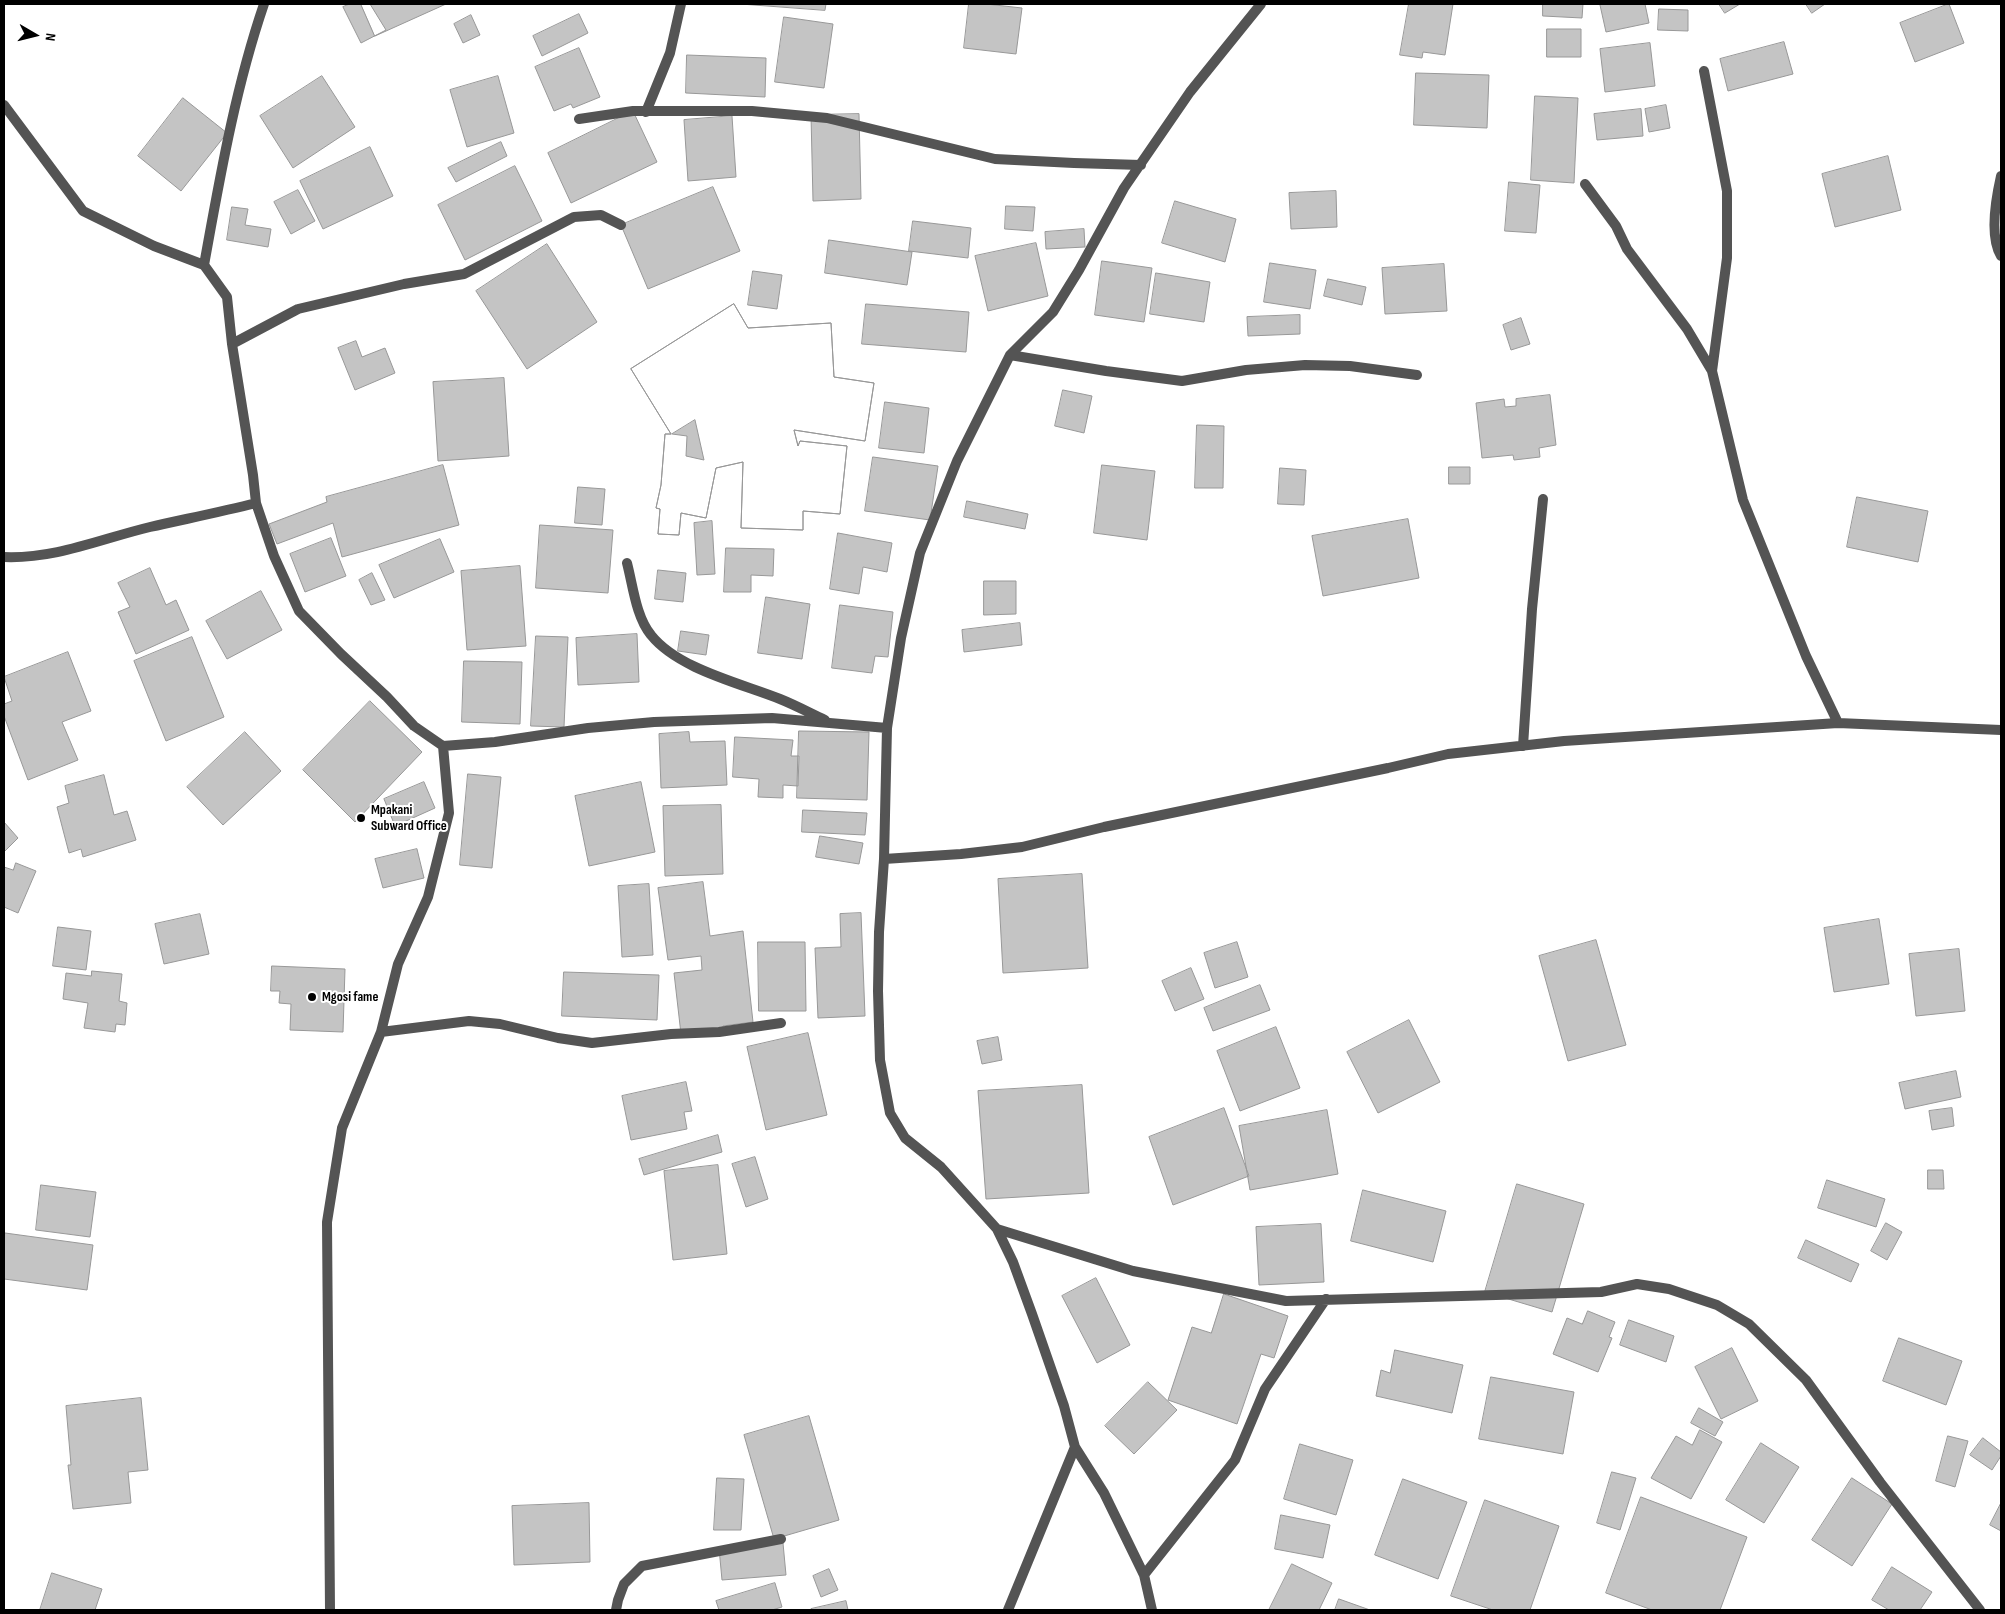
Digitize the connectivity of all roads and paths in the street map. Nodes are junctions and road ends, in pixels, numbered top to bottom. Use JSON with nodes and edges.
{"nodes":[{"id":1,"x":264,"y":4,"type":"edge"},
{"id":2,"x":681,"y":4,"type":"edge"},
{"id":3,"x":1260,"y":4,"type":"edge"},
{"id":4,"x":1704,"y":71,"type":"dead end"},
{"id":5,"x":4,"y":105,"type":"edge"},
{"id":6,"x":646,"y":112,"type":"junction"},
{"id":7,"x":580,"y":119,"type":"dead end"},
{"id":8,"x":1141,"y":165,"type":"junction"},
{"id":9,"x":2001,"y":176,"type":"edge"},
{"id":10,"x":1585,"y":184,"type":"dead end"},
{"id":11,"x":621,"y":225,"type":"dead end"},
{"id":12,"x":2001,"y":256,"type":"edge"},
{"id":13,"x":204,"y":265,"type":"junction"},
{"id":14,"x":232,"y":344,"type":"junction"},
{"id":15,"x":1010,"y":355,"type":"junction"},
{"id":16,"x":1712,"y":371,"type":"junction"},
{"id":17,"x":1417,"y":375,"type":"dead end"},
{"id":18,"x":1543,"y":498,"type":"dead end"},
{"id":19,"x":256,"y":503,"type":"junction"},
{"id":20,"x":4,"y":557,"type":"edge"},
{"id":21,"x":627,"y":563,"type":"dead end"},
{"id":22,"x":830,"y":722,"type":"junction"},
{"id":23,"x":1838,"y":724,"type":"junction"},
{"id":24,"x":887,"y":728,"type":"junction"},
{"id":25,"x":2001,"y":730,"type":"edge"},
{"id":26,"x":443,"y":746,"type":"junction"},
{"id":27,"x":1523,"y":746,"type":"junction"},
{"id":28,"x":884,"y":859,"type":"junction"},
{"id":29,"x":781,"y":1024,"type":"dead end"},
{"id":30,"x":381,"y":1032,"type":"junction"},
{"id":31,"x":997,"y":1229,"type":"junction"},
{"id":32,"x":1326,"y":1299,"type":"junction"},
{"id":33,"x":1075,"y":1447,"type":"junction"},
{"id":34,"x":781,"y":1540,"type":"dead end"},
{"id":35,"x":1144,"y":1575,"type":"junction"},
{"id":36,"x":330,"y":1610,"type":"edge"},
{"id":37,"x":616,"y":1610,"type":"edge"},
{"id":38,"x":1008,"y":1610,"type":"edge"},
{"id":39,"x":1152,"y":1610,"type":"edge"},
{"id":40,"x":1980,"y":1610,"type":"edge"}],
"edges":[{"from":1,"to":13,"type":"street"},
{"from":2,"to":6,"type":"street"},
{"from":3,"to":8,"type":"street"},
{"from":4,"to":16,"type":"street"},
{"from":5,"to":13,"type":"street"},
{"from":6,"to":7,"type":"street"},
{"from":6,"to":8,"type":"street"},
{"from":8,"to":15,"type":"street"},
{"from":9,"to":12,"type":"street"},
{"from":10,"to":16,"type":"street"},
{"from":11,"to":14,"type":"street"},
{"from":13,"to":14,"type":"street"},
{"from":14,"to":19,"type":"street"},
{"from":15,"to":17,"type":"street"},
{"from":15,"to":24,"type":"street"},
{"from":16,"to":23,"type":"street"},
{"from":18,"to":27,"type":"street"},
{"from":19,"to":20,"type":"street"},
{"from":19,"to":26,"type":"street"},
{"from":21,"to":22,"type":"street"},
{"from":22,"to":24,"type":"street"},
{"from":22,"to":26,"type":"street"},
{"from":23,"to":25,"type":"street"},
{"from":23,"to":27,"type":"street"},
{"from":24,"to":28,"type":"street"},
{"from":26,"to":30,"type":"street"},
{"from":27,"to":28,"type":"street"},
{"from":28,"to":31,"type":"street"},
{"from":29,"to":30,"type":"street"},
{"from":30,"to":36,"type":"street"},
{"from":31,"to":32,"type":"street"},
{"from":31,"to":33,"type":"street"},
{"from":32,"to":35,"type":"street"},
{"from":32,"to":40,"type":"street"},
{"from":33,"to":35,"type":"street"},
{"from":33,"to":38,"type":"street"},
{"from":34,"to":37,"type":"street"},
{"from":35,"to":39,"type":"street"}]}
